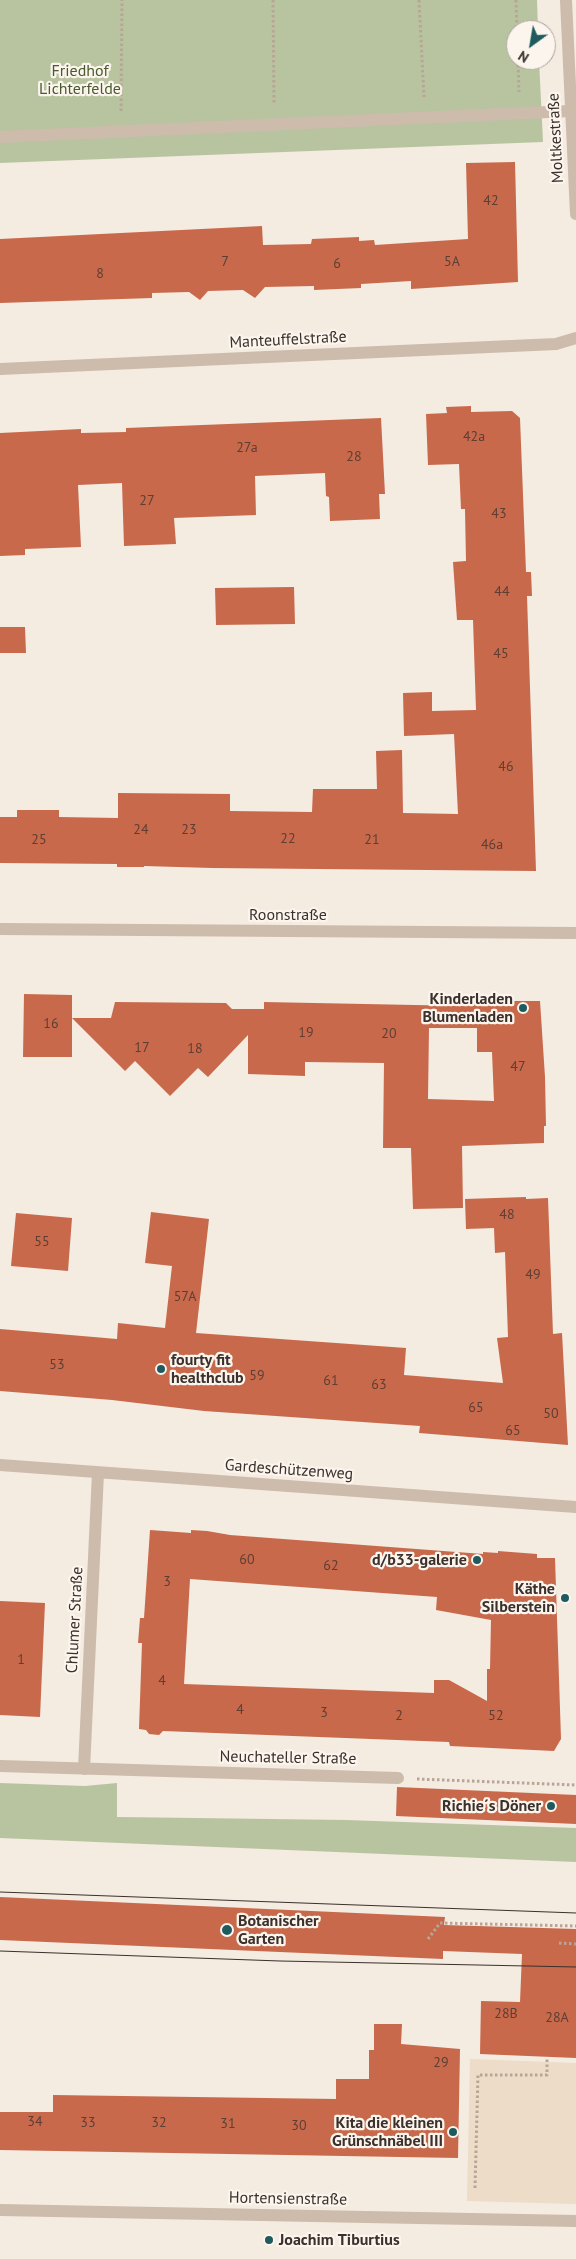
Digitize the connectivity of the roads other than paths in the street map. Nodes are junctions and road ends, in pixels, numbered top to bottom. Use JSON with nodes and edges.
{"nodes":[{"id":1,"x":566,"y":0,"type":"edge"},
{"id":2,"x":570,"y":111,"type":"junction"},
{"id":3,"x":0,"y":138,"type":"edge"},
{"id":4,"x":576,"y":214,"type":"edge"},
{"id":5,"x":576,"y":338,"type":"edge"},
{"id":6,"x":0,"y":369,"type":"edge"},
{"id":7,"x":0,"y":929,"type":"edge"},
{"id":8,"x":576,"y":934,"type":"edge"},
{"id":9,"x":0,"y":1465,"type":"edge"},
{"id":10,"x":98,"y":1473,"type":"junction"},
{"id":11,"x":576,"y":1507,"type":"edge"},
{"id":12,"x":0,"y":1766,"type":"edge"},
{"id":13,"x":84,"y":1769,"type":"junction"},
{"id":14,"x":398,"y":1778,"type":"road end"},
{"id":15,"x":0,"y":2210,"type":"edge"},
{"id":16,"x":576,"y":2221,"type":"edge"}],
"edges":[{"from":1,"to":2,"type":"street","name":"Moltkestraße"},
{"from":2,"to":3,"type":"street"},
{"from":2,"to":4,"type":"street","name":"Moltkestraße"},
{"from":5,"to":6,"type":"street","name":"Manteuffelstraße"},
{"from":7,"to":8,"type":"street","name":"Roonstraße"},
{"from":9,"to":10,"type":"street","name":"Gardeschützenweg"},
{"from":10,"to":11,"type":"street","name":"Gardeschützenweg"},
{"from":10,"to":13,"type":"street","name":"Chlumer Straße"},
{"from":12,"to":13,"type":"street","name":"Neuchateller Straße"},
{"from":13,"to":14,"type":"street","name":"Neuchateller Straße"},
{"from":15,"to":16,"type":"street","name":"Hortensienstraße"}]}
